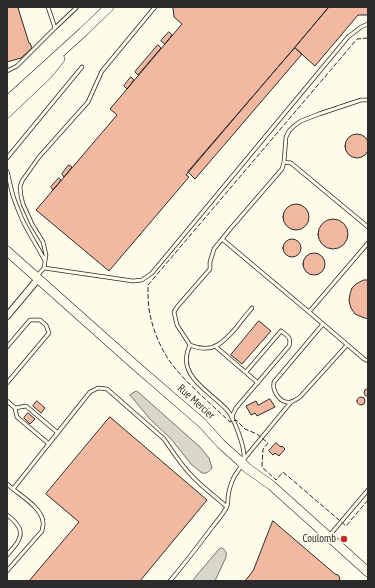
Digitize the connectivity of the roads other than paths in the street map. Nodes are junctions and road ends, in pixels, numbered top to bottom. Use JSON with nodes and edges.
{"nodes":[{"id":1,"x":48,"y":7,"type":"edge"},
{"id":2,"x":77,"y":7,"type":"edge"},
{"id":3,"x":109,"y":7,"type":"edge"},
{"id":4,"x":155,"y":7,"type":"edge"},
{"id":5,"x":368,"y":24,"type":"edge"},
{"id":6,"x":55,"y":28,"type":"junction"},
{"id":7,"x":83,"y":32,"type":"junction"},
{"id":8,"x":82,"y":67,"type":"dead end"},
{"id":9,"x":7,"y":71,"type":"edge"},
{"id":10,"x":368,"y":100,"type":"edge"},
{"id":11,"x":7,"y":101,"type":"edge"},
{"id":12,"x":7,"y":113,"type":"edge"},
{"id":13,"x":7,"y":158,"type":"edge"},
{"id":14,"x":284,"y":162,"type":"junction"},
{"id":15,"x":7,"y":171,"type":"edge"},
{"id":16,"x":368,"y":227,"type":"edge"},
{"id":17,"x":222,"y":239,"type":"junction"},
{"id":18,"x":368,"y":243,"type":"edge"},
{"id":19,"x":7,"y":251,"type":"edge"},
{"id":20,"x":45,"y":261,"type":"junction"},
{"id":21,"x":44,"y":268,"type":"junction"},
{"id":22,"x":37,"y":278,"type":"junction"},
{"id":23,"x":252,"y":308,"type":"dead end"},
{"id":24,"x":309,"y":312,"type":"junction"},
{"id":25,"x":7,"y":316,"type":"edge"},
{"id":26,"x":323,"y":324,"type":"junction"},
{"id":27,"x":190,"y":345,"type":"junction"},
{"id":28,"x":347,"y":345,"type":"junction"},
{"id":29,"x":216,"y":346,"type":"junction"},
{"id":30,"x":7,"y":347,"type":"edge"},
{"id":31,"x":368,"y":361,"type":"edge"},
{"id":32,"x":246,"y":372,"type":"junction"},
{"id":33,"x":258,"y":383,"type":"junction"},
{"id":34,"x":7,"y":384,"type":"edge"},
{"id":35,"x":7,"y":401,"type":"edge"},
{"id":36,"x":291,"y":402,"type":"junction"},
{"id":37,"x":15,"y":408,"type":"junction"},
{"id":38,"x":232,"y":419,"type":"junction"},
{"id":39,"x":58,"y":433,"type":"junction"},
{"id":40,"x":48,"y":444,"type":"junction"},
{"id":41,"x":243,"y":461,"type":"junction"},
{"id":42,"x":7,"y":484,"type":"edge"},
{"id":43,"x":13,"y":489,"type":"junction"},
{"id":44,"x":368,"y":490,"type":"edge"},
{"id":45,"x":227,"y":507,"type":"junction"},
{"id":46,"x":7,"y":515,"type":"edge"},
{"id":47,"x":328,"y":536,"type":"junction"},
{"id":48,"x":7,"y":555,"type":"edge"},
{"id":49,"x":7,"y":572,"type":"edge"},
{"id":50,"x":368,"y":572,"type":"edge"},
{"id":51,"x":170,"y":581,"type":"edge"}],
"edges":[{"from":1,"to":6,"type":"lane"},
{"from":2,"to":6,"type":"lane"},
{"from":3,"to":7,"type":"street"},
{"from":4,"to":20,"type":"lane"},
{"from":5,"to":21,"type":"lane"},
{"from":6,"to":9,"type":"lane"},
{"from":7,"to":11,"type":"street"},
{"from":7,"to":12,"type":"street"},
{"from":8,"to":13,"type":"lane"},
{"from":10,"to":14,"type":"lane"},
{"from":14,"to":16,"type":"lane"},
{"from":14,"to":17,"type":"lane"},
{"from":15,"to":20,"type":"lane"},
{"from":17,"to":24,"type":"lane"},
{"from":17,"to":27,"type":"lane"},
{"from":18,"to":24,"type":"lane"},
{"from":19,"to":22,"type":"street","name":"Rue Mercier"},
{"from":20,"to":21,"type":"lane"},
{"from":21,"to":22,"type":"lane"},
{"from":22,"to":25,"type":"street"},
{"from":22,"to":41,"type":"street","name":"Rue Mercier"},
{"from":23,"to":29,"type":"lane"},
{"from":24,"to":26,"type":"lane"},
{"from":26,"to":28,"type":"lane"},
{"from":26,"to":36,"type":"lane"},
{"from":27,"to":29,"type":"lane"},
{"from":27,"to":38,"type":"lane"},
{"from":28,"to":31,"type":"lane"},
{"from":28,"to":36,"type":"lane"},
{"from":29,"to":32,"type":"lane"},
{"from":30,"to":34,"type":"lane"},
{"from":32,"to":33,"type":"lane"},
{"from":32,"to":33,"type":"lane"},
{"from":33,"to":38,"type":"lane"},
{"from":35,"to":37,"type":"lane"},
{"from":36,"to":41,"type":"lane"},
{"from":37,"to":39,"type":"lane"},
{"from":37,"to":40,"type":"lane"},
{"from":38,"to":41,"type":"lane"},
{"from":39,"to":40,"type":"lane"},
{"from":39,"to":45,"type":"lane"},
{"from":40,"to":43,"type":"lane"},
{"from":41,"to":45,"type":"lane"},
{"from":41,"to":47,"type":"street","name":"Rue Mercier"},
{"from":42,"to":43,"type":"lane"},
{"from":43,"to":49,"type":"lane"},
{"from":44,"to":47,"type":"lane"},
{"from":45,"to":51,"type":"lane"},
{"from":46,"to":48,"type":"lane"},
{"from":47,"to":50,"type":"street","name":"Rue Mercier"}]}
